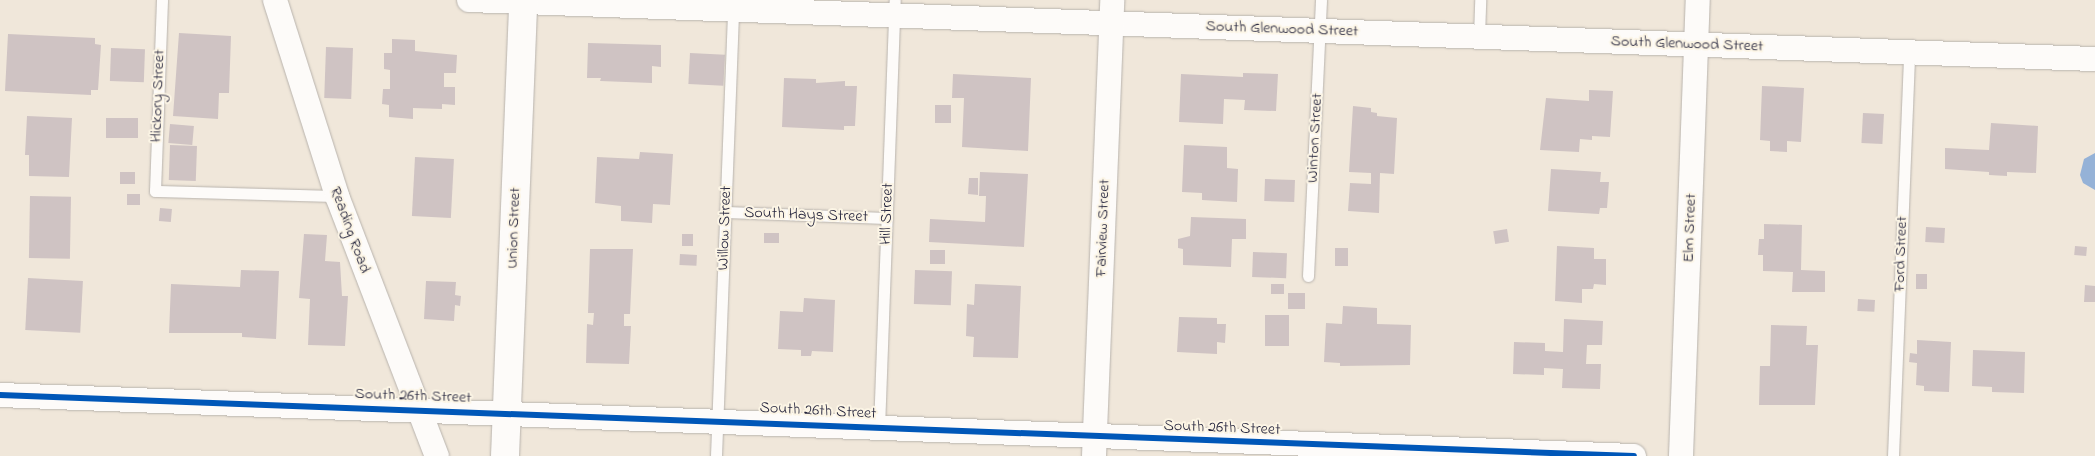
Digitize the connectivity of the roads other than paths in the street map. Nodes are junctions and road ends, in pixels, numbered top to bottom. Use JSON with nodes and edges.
{"nodes":[{"id":1,"x":162,"y":0,"type":"edge"},
{"id":2,"x":275,"y":0,"type":"edge"},
{"id":3,"x":469,"y":0,"type":"edge"},
{"id":4,"x":1321,"y":0,"type":"edge"},
{"id":5,"x":1480,"y":0,"type":"edge"},
{"id":6,"x":1698,"y":0,"type":"edge"},
{"id":7,"x":523,"y":1,"type":"edge"},
{"id":8,"x":733,"y":5,"type":"edge"},
{"id":9,"x":895,"y":8,"type":"edge"},
{"id":10,"x":1111,"y":11,"type":"edge"},
{"id":11,"x":1320,"y":30,"type":"junction"},
{"id":12,"x":1479,"y":36,"type":"junction"},
{"id":13,"x":1697,"y":45,"type":"junction"},
{"id":14,"x":1908,"y":52,"type":"junction"},
{"id":15,"x":2095,"y":60,"type":"edge"},
{"id":16,"x":337,"y":196,"type":"junction"},
{"id":17,"x":725,"y":212,"type":"junction"},
{"id":18,"x":887,"y":218,"type":"junction"},
{"id":19,"x":1308,"y":276,"type":"dead end"},
{"id":20,"x":0,"y":395,"type":"edge"},
{"id":21,"x":418,"y":410,"type":"junction"},
{"id":22,"x":507,"y":413,"type":"junction"},
{"id":23,"x":718,"y":420,"type":"junction"},
{"id":24,"x":879,"y":428,"type":"junction"},
{"id":25,"x":1094,"y":447,"type":"edge"},
{"id":26,"x":437,"y":456,"type":"edge"},
{"id":27,"x":505,"y":456,"type":"edge"},
{"id":28,"x":716,"y":456,"type":"edge"},
{"id":29,"x":1634,"y":456,"type":"edge"},
{"id":30,"x":1681,"y":456,"type":"edge"},
{"id":31,"x":1893,"y":456,"type":"edge"}],
"edges":[{"from":1,"to":16,"type":"lane","name":"Hickory Street"},
{"from":2,"to":16,"type":"street","name":"Reading Road"},
{"from":3,"to":7,"type":"street","name":"South Glenwood Street"},
{"from":4,"to":11,"type":"lane","name":"Winton Street"},
{"from":5,"to":12,"type":"lane"},
{"from":6,"to":13,"type":"street","name":"Elm Street"},
{"from":7,"to":8,"type":"street","name":"South Glenwood Street"},
{"from":7,"to":22,"type":"street","name":"Union Street"},
{"from":8,"to":9,"type":"street","name":"South Glenwood Street"},
{"from":8,"to":17,"type":"lane","name":"Willow Street"},
{"from":9,"to":10,"type":"street","name":"South Glenwood Street"},
{"from":9,"to":18,"type":"lane","name":"Hill Street"},
{"from":10,"to":11,"type":"street","name":"South Glenwood Street"},
{"from":10,"to":25,"type":"street","name":"Fairview Street"},
{"from":11,"to":12,"type":"street","name":"South Glenwood Street"},
{"from":11,"to":19,"type":"lane","name":"Winton Street"},
{"from":12,"to":13,"type":"street","name":"South Glenwood Street"},
{"from":13,"to":14,"type":"street","name":"South Glenwood Street"},
{"from":13,"to":30,"type":"street","name":"Elm Street"},
{"from":14,"to":15,"type":"street","name":"South Glenwood Street"},
{"from":14,"to":31,"type":"lane","name":"Ford Street"},
{"from":16,"to":21,"type":"street","name":"Reading Road"},
{"from":17,"to":18,"type":"lane","name":"South Hays Street"},
{"from":17,"to":23,"type":"lane","name":"Willow Street"},
{"from":18,"to":24,"type":"lane","name":"Hill Street"},
{"from":20,"to":21,"type":"street","name":"South 26th Street"},
{"from":21,"to":22,"type":"street","name":"South 26th Street"},
{"from":21,"to":26,"type":"street","name":"Reading Road"},
{"from":22,"to":23,"type":"street","name":"South 26th Street"},
{"from":22,"to":27,"type":"street","name":"Union Street"},
{"from":23,"to":24,"type":"street","name":"South 26th Street"},
{"from":23,"to":28,"type":"lane","name":"Willow Street"},
{"from":24,"to":25,"type":"street","name":"South 26th Street"},
{"from":25,"to":29,"type":"street","name":"South 26th Street"}]}
